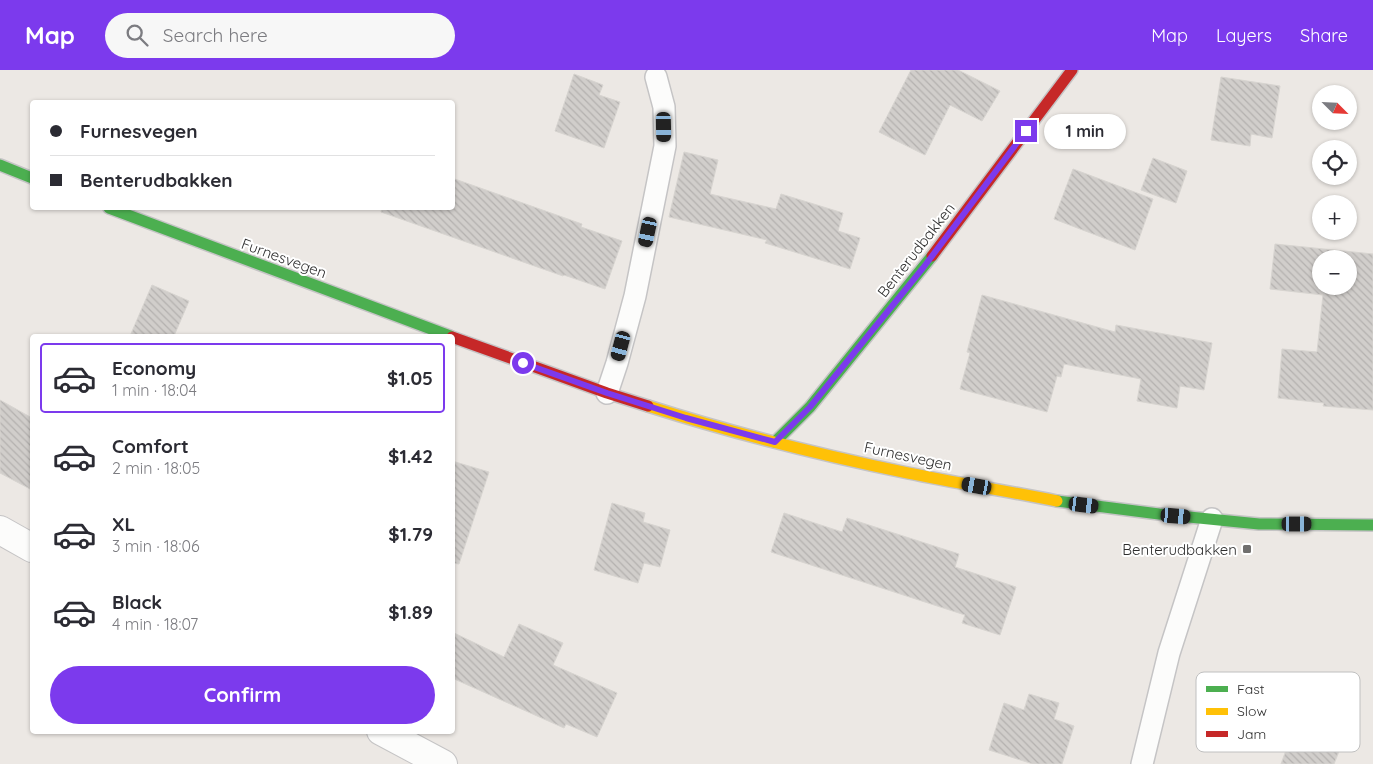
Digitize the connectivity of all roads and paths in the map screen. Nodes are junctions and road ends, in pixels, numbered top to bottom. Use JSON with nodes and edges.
{"nodes":[{"id":1,"x":1072,"y":70,"type":"edge"},
{"id":2,"x":656,"y":77,"type":"dead end"},
{"id":3,"x":0,"y":165,"type":"edge"},
{"id":4,"x":30,"y":177,"type":"edge"},
{"id":5,"x":114,"y":210,"type":"edge"},
{"id":6,"x":443,"y":334,"type":"edge"},
{"id":7,"x":455,"y":338,"type":"edge"},
{"id":8,"x":607,"y":393,"type":"junction"},
{"id":9,"x":775,"y":442,"type":"junction"},
{"id":10,"x":1212,"y":519,"type":"junction"},
{"id":11,"x":1373,"y":525,"type":"edge"},
{"id":12,"x":0,"y":530,"type":"edge"},
{"id":13,"x":30,"y":547,"type":"edge"},
{"id":14,"x":387,"y":734,"type":"edge"},
{"id":15,"x":443,"y":764,"type":"edge"},
{"id":16,"x":1142,"y":764,"type":"edge"}],
"edges":[{"from":1,"to":9,"type":"main road","name":"Benterudbakken"},
{"from":2,"to":8,"type":"lane"},
{"from":3,"to":4,"type":"main road"},
{"from":5,"to":6,"type":"main road","name":"Furnesvegen"},
{"from":7,"to":8,"type":"main road","name":"Furnesvegen"},
{"from":8,"to":9,"type":"main road","name":"Furnesvegen"},
{"from":9,"to":10,"type":"main road","name":"Furnesvegen"},
{"from":10,"to":11,"type":"main road","name":"Furnesvegen"},
{"from":10,"to":16,"type":"lane"},
{"from":12,"to":13,"type":"street"},
{"from":14,"to":15,"type":"street"}]}
